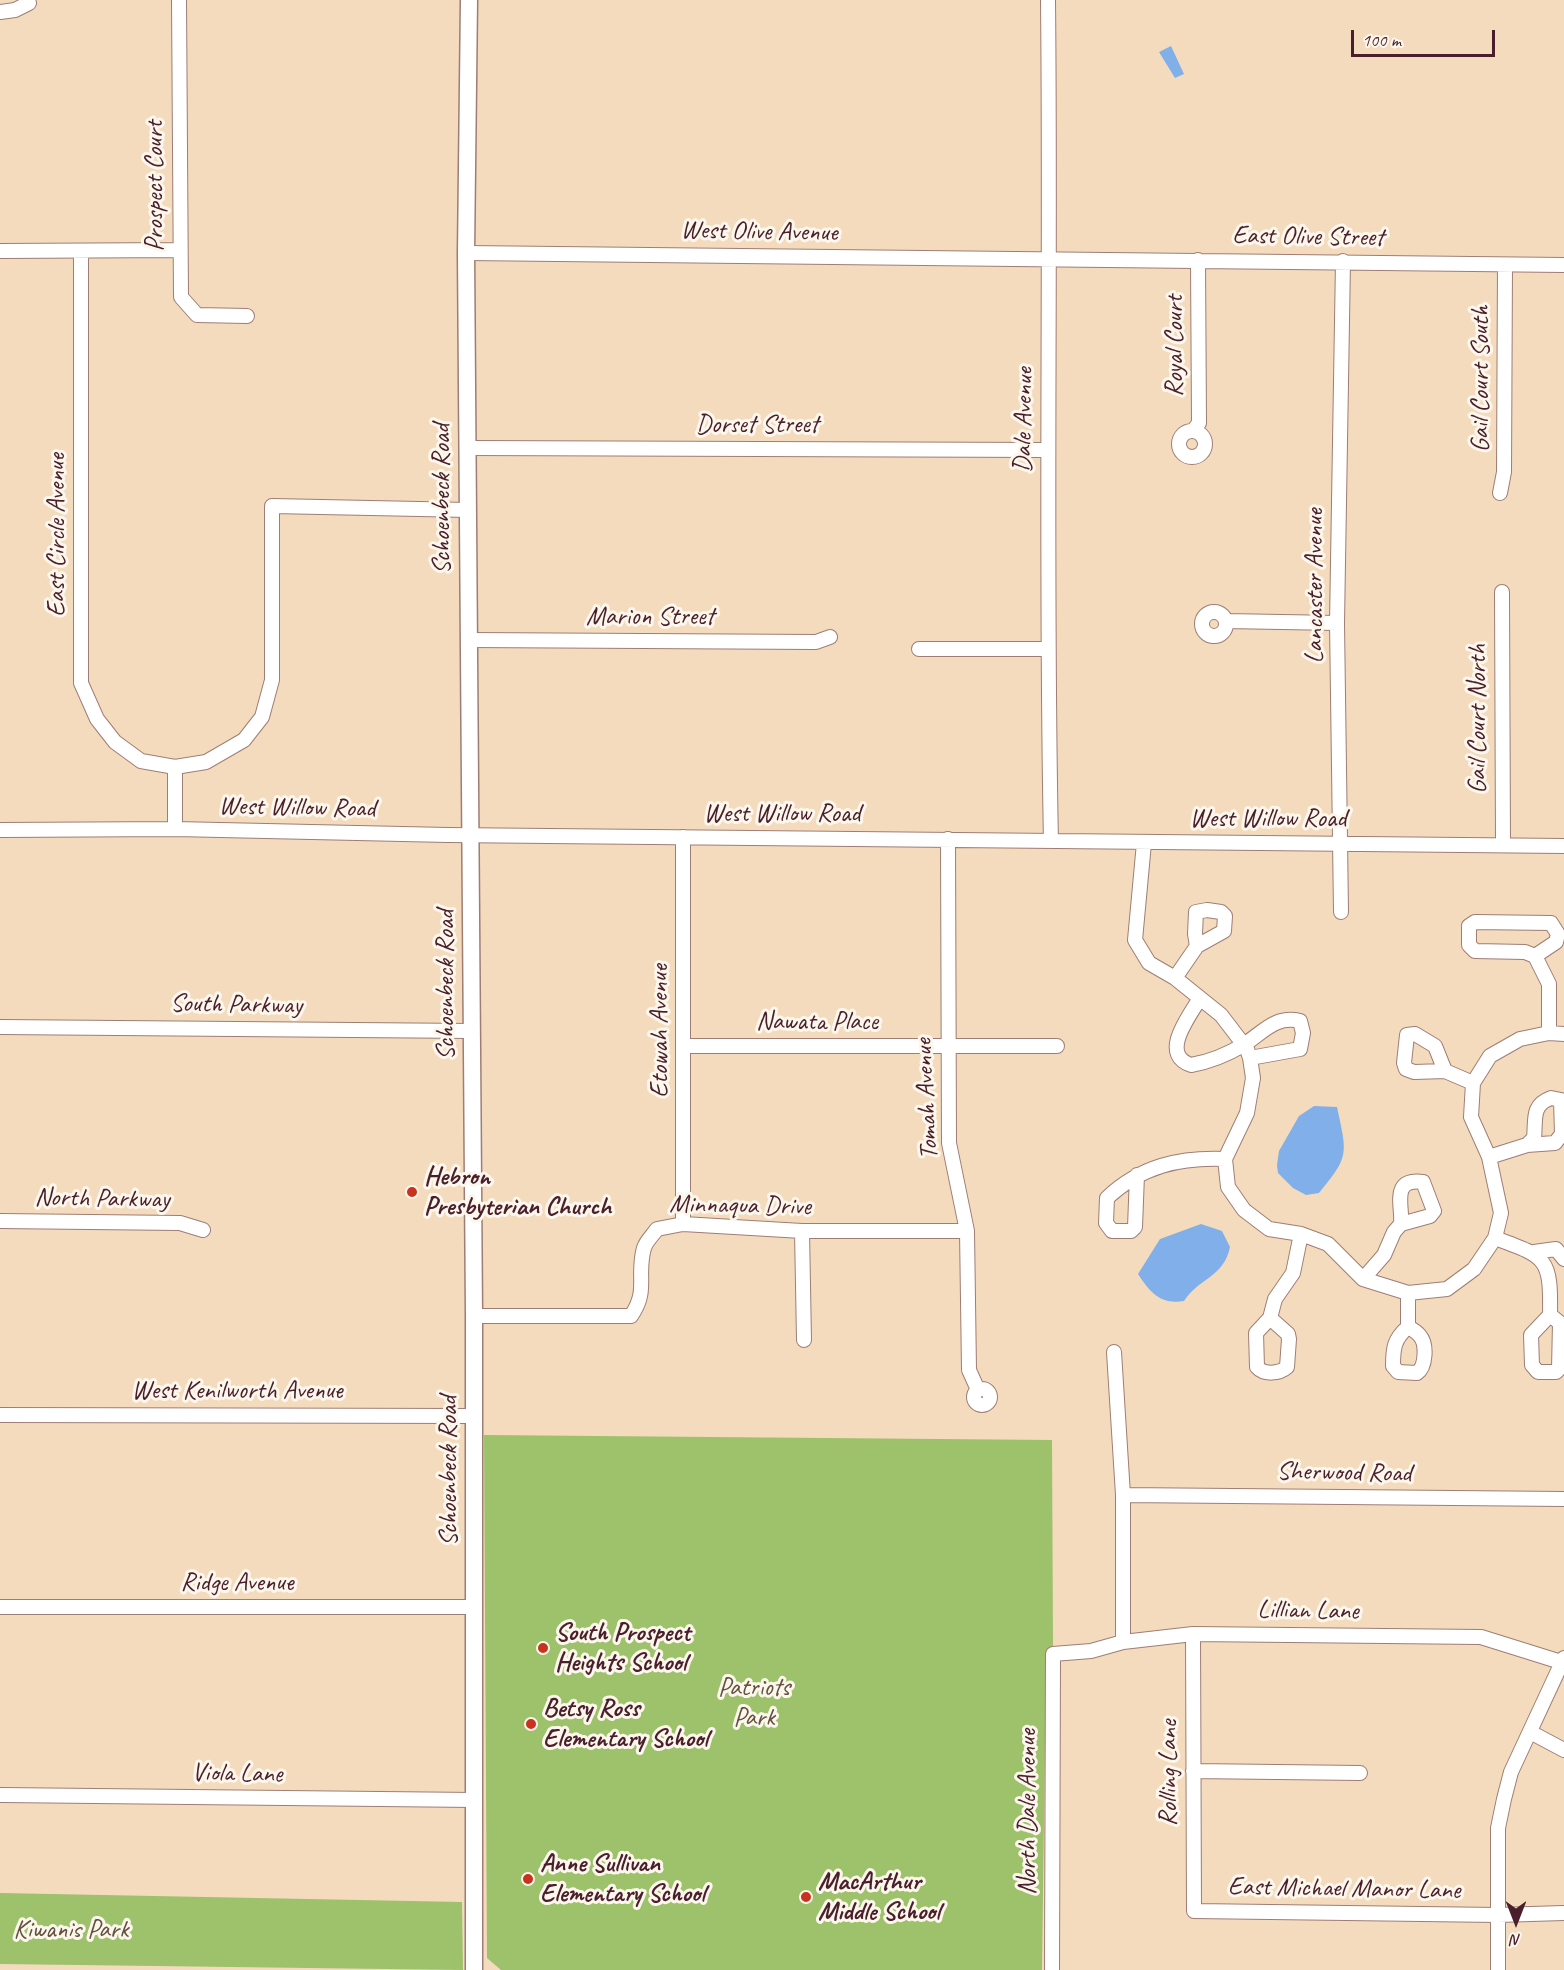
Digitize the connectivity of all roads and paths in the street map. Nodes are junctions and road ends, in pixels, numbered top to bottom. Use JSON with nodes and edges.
{"nodes":[{"id":1,"x":179,"y":0,"type":"edge"},
{"id":2,"x":469,"y":0,"type":"edge"},
{"id":3,"x":1048,"y":0,"type":"edge"},
{"id":4,"x":29,"y":3,"type":"dead end"},
{"id":5,"x":0,"y":12,"type":"edge"},
{"id":6,"x":179,"y":250,"type":"junction"},
{"id":7,"x":0,"y":251,"type":"edge"},
{"id":8,"x":81,"y":251,"type":"junction"},
{"id":9,"x":466,"y":253,"type":"junction"},
{"id":10,"x":1050,"y":260,"type":"junction"},
{"id":11,"x":1198,"y":260,"type":"junction"},
{"id":12,"x":1342,"y":261,"type":"junction"},
{"id":13,"x":1505,"y":265,"type":"junction"},
{"id":14,"x":1564,"y":265,"type":"edge"},
{"id":15,"x":247,"y":316,"type":"dead end"},
{"id":16,"x":1193,"y":431,"type":"dead end"},
{"id":17,"x":468,"y":448,"type":"junction"},
{"id":18,"x":1047,"y":450,"type":"junction"},
{"id":19,"x":1500,"y":493,"type":"dead end"},
{"id":20,"x":468,"y":510,"type":"junction"},
{"id":21,"x":1502,"y":592,"type":"dead end"},
{"id":22,"x":1226,"y":621,"type":"dead end"},
{"id":23,"x":1337,"y":623,"type":"junction"},
{"id":24,"x":830,"y":637,"type":"dead end"},
{"id":25,"x":469,"y":640,"type":"junction"},
{"id":26,"x":919,"y":649,"type":"dead end"},
{"id":27,"x":1047,"y":649,"type":"junction"},
{"id":28,"x":175,"y":767,"type":"junction"},
{"id":29,"x":0,"y":830,"type":"edge"},
{"id":30,"x":175,"y":830,"type":"junction"},
{"id":31,"x":471,"y":835,"type":"junction"},
{"id":32,"x":683,"y":837,"type":"junction"},
{"id":33,"x":948,"y":839,"type":"junction"},
{"id":34,"x":1050,"y":841,"type":"junction"},
{"id":35,"x":1144,"y":843,"type":"junction"},
{"id":36,"x":1341,"y":843,"type":"junction"},
{"id":37,"x":1503,"y":845,"type":"junction"},
{"id":38,"x":1564,"y":846,"type":"edge"},
{"id":39,"x":1341,"y":912,"type":"dead end"},
{"id":40,"x":1197,"y":946,"type":"dead end"},
{"id":41,"x":1535,"y":956,"type":"junction"},
{"id":42,"x":1175,"y":978,"type":"junction"},
{"id":43,"x":1200,"y":998,"type":"junction"},
{"id":44,"x":0,"y":1027,"type":"edge"},
{"id":45,"x":472,"y":1031,"type":"junction"},
{"id":46,"x":1549,"y":1033,"type":"junction"},
{"id":47,"x":1564,"y":1034,"type":"edge"},
{"id":48,"x":1244,"y":1044,"type":"junction"},
{"id":49,"x":685,"y":1046,"type":"junction"},
{"id":50,"x":947,"y":1046,"type":"junction"},
{"id":51,"x":1057,"y":1046,"type":"dead end"},
{"id":52,"x":1250,"y":1058,"type":"junction"},
{"id":53,"x":1445,"y":1071,"type":"dead end"},
{"id":54,"x":1473,"y":1083,"type":"junction"},
{"id":55,"x":1527,"y":1145,"type":"dead end"},
{"id":56,"x":1489,"y":1157,"type":"junction"},
{"id":57,"x":1225,"y":1159,"type":"junction"},
{"id":58,"x":1137,"y":1175,"type":"dead end"},
{"id":59,"x":0,"y":1221,"type":"edge"},
{"id":60,"x":683,"y":1224,"type":"junction"},
{"id":61,"x":1401,"y":1224,"type":"dead end"},
{"id":62,"x":203,"y":1230,"type":"dead end"},
{"id":63,"x":802,"y":1231,"type":"junction"},
{"id":64,"x":968,"y":1231,"type":"junction"},
{"id":65,"x":1302,"y":1234,"type":"junction"},
{"id":66,"x":1495,"y":1238,"type":"junction"},
{"id":67,"x":1534,"y":1252,"type":"junction"},
{"id":68,"x":1564,"y":1260,"type":"edge"},
{"id":69,"x":1551,"y":1278,"type":"junction"},
{"id":70,"x":1363,"y":1279,"type":"junction"},
{"id":71,"x":1408,"y":1293,"type":"junction"},
{"id":72,"x":1550,"y":1315,"type":"dead end"},
{"id":73,"x":474,"y":1316,"type":"junction"},
{"id":74,"x":1270,"y":1318,"type":"dead end"},
{"id":75,"x":1408,"y":1327,"type":"dead end"},
{"id":76,"x":804,"y":1340,"type":"dead end"},
{"id":77,"x":1114,"y":1352,"type":"dead end"},
{"id":78,"x":978,"y":1390,"type":"dead end"},
{"id":79,"x":0,"y":1415,"type":"edge"},
{"id":80,"x":474,"y":1416,"type":"junction"},
{"id":81,"x":1123,"y":1495,"type":"junction"},
{"id":82,"x":1564,"y":1499,"type":"edge"},
{"id":83,"x":0,"y":1606,"type":"edge"},
{"id":84,"x":474,"y":1607,"type":"junction"},
{"id":85,"x":1193,"y":1634,"type":"junction"},
{"id":86,"x":1123,"y":1642,"type":"junction"},
{"id":87,"x":1053,"y":1654,"type":"joint"},
{"id":88,"x":1563,"y":1660,"type":"edge"},
{"id":89,"x":1532,"y":1733,"type":"junction"},
{"id":90,"x":1564,"y":1750,"type":"edge"},
{"id":91,"x":1193,"y":1771,"type":"junction"},
{"id":92,"x":1360,"y":1773,"type":"dead end"},
{"id":93,"x":0,"y":1795,"type":"edge"},
{"id":94,"x":474,"y":1800,"type":"junction"},
{"id":95,"x":1194,"y":1911,"type":"joint"},
{"id":96,"x":1564,"y":1913,"type":"edge"},
{"id":97,"x":1498,"y":1915,"type":"junction"},
{"id":98,"x":474,"y":1970,"type":"edge"},
{"id":99,"x":1052,"y":1970,"type":"edge"},
{"id":100,"x":1498,"y":1970,"type":"edge"}],
"edges":[{"from":1,"to":6,"type":"street","name":"Prospect Court"},
{"from":2,"to":9,"type":"main road","name":"Schoenbeck Road"},
{"from":3,"to":10,"type":"street","name":"Dale Avenue"},
{"from":4,"to":5,"type":"street"},
{"from":6,"to":8,"type":"street"},
{"from":6,"to":15,"type":"street","name":"Prospect Court"},
{"from":7,"to":8,"type":"street"},
{"from":8,"to":28,"type":"street","name":"East Circle Avenue"},
{"from":9,"to":10,"type":"street","name":"West Olive Avenue"},
{"from":9,"to":17,"type":"main road","name":"Schoenbeck Road"},
{"from":10,"to":11,"type":"street","name":"East Olive Street"},
{"from":10,"to":18,"type":"street","name":"Dale Avenue"},
{"from":11,"to":12,"type":"street","name":"East Olive Street"},
{"from":11,"to":16,"type":"street","name":"Royal Court"},
{"from":12,"to":13,"type":"street","name":"East Olive Street"},
{"from":12,"to":23,"type":"street","name":"Lancaster Avenue"},
{"from":13,"to":14,"type":"street","name":"East Olive Street"},
{"from":13,"to":19,"type":"street","name":"Gail Court South"},
{"from":17,"to":18,"type":"street","name":"Dorset Street"},
{"from":17,"to":20,"type":"main road","name":"Schoenbeck Road"},
{"from":18,"to":27,"type":"street","name":"Dale Avenue"},
{"from":20,"to":25,"type":"main road","name":"Schoenbeck Road"},
{"from":20,"to":28,"type":"street","name":"East Circle Avenue"},
{"from":21,"to":37,"type":"street","name":"Gail Court North"},
{"from":22,"to":23,"type":"street"},
{"from":23,"to":36,"type":"street","name":"Lancaster Avenue"},
{"from":24,"to":25,"type":"street","name":"Marion Street"},
{"from":25,"to":31,"type":"main road","name":"Schoenbeck Road"},
{"from":26,"to":27,"type":"street"},
{"from":27,"to":34,"type":"street","name":"Dale Avenue"},
{"from":28,"to":30,"type":"street"},
{"from":29,"to":30,"type":"street","name":"West Willow Road"},
{"from":30,"to":31,"type":"street","name":"West Willow Road"},
{"from":31,"to":32,"type":"street","name":"West Willow Road"},
{"from":31,"to":45,"type":"main road","name":"Schoenbeck Road"},
{"from":32,"to":33,"type":"street","name":"West Willow Road"},
{"from":32,"to":49,"type":"street","name":"Etowah Avenue"},
{"from":33,"to":34,"type":"street","name":"West Willow Road"},
{"from":33,"to":50,"type":"street","name":"Tomah Avenue"},
{"from":34,"to":35,"type":"street","name":"West Willow Road"},
{"from":35,"to":36,"type":"street","name":"West Willow Road"},
{"from":35,"to":42,"type":"street"},
{"from":36,"to":37,"type":"street","name":"West Willow Road"},
{"from":36,"to":39,"type":"street","name":"Lancaster Avenue"},
{"from":37,"to":38,"type":"street","name":"West Willow Road"},
{"from":40,"to":42,"type":"street"},
{"from":41,"to":41,"type":"street"},
{"from":41,"to":46,"type":"street"},
{"from":42,"to":43,"type":"street"},
{"from":43,"to":48,"type":"street"},
{"from":43,"to":48,"type":"street"},
{"from":44,"to":45,"type":"street","name":"South Parkway"},
{"from":45,"to":73,"type":"main road","name":"Schoenbeck Road"},
{"from":46,"to":47,"type":"street"},
{"from":46,"to":54,"type":"street"},
{"from":48,"to":52,"type":"street"},
{"from":48,"to":52,"type":"street"},
{"from":49,"to":50,"type":"street","name":"Nawata Place"},
{"from":49,"to":60,"type":"street","name":"Etowah Avenue"},
{"from":50,"to":51,"type":"street","name":"Nawata Place"},
{"from":50,"to":64,"type":"street","name":"Tomah Avenue"},
{"from":52,"to":57,"type":"street"},
{"from":53,"to":54,"type":"street"},
{"from":54,"to":56,"type":"street"},
{"from":55,"to":56,"type":"street"},
{"from":56,"to":66,"type":"street"},
{"from":57,"to":58,"type":"street"},
{"from":57,"to":65,"type":"street"},
{"from":59,"to":62,"type":"street","name":"North Parkway"},
{"from":60,"to":63,"type":"street","name":"Minnaqua Drive"},
{"from":60,"to":73,"type":"street","name":"Minnaqua Drive"},
{"from":61,"to":70,"type":"street"},
{"from":63,"to":64,"type":"street","name":"Minnaqua Drive"},
{"from":63,"to":76,"type":"street"},
{"from":64,"to":78,"type":"street","name":"Tomah Avenue"},
{"from":65,"to":70,"type":"street"},
{"from":65,"to":74,"type":"street"},
{"from":66,"to":67,"type":"street"},
{"from":66,"to":71,"type":"street"},
{"from":67,"to":68,"type":"street"},
{"from":67,"to":69,"type":"street"},
{"from":68,"to":69,"type":"street"},
{"from":69,"to":72,"type":"street"},
{"from":70,"to":71,"type":"street"},
{"from":71,"to":75,"type":"street"},
{"from":73,"to":80,"type":"main road","name":"Schoenbeck Road"},
{"from":77,"to":81,"type":"street"},
{"from":79,"to":80,"type":"street","name":"West Kenilworth Avenue"},
{"from":80,"to":84,"type":"main road","name":"Schoenbeck Road"},
{"from":81,"to":82,"type":"street","name":"Sherwood Road"},
{"from":81,"to":86,"type":"street"},
{"from":83,"to":84,"type":"street","name":"Ridge Avenue"},
{"from":84,"to":94,"type":"main road","name":"Schoenbeck Road"},
{"from":85,"to":86,"type":"street","name":"Lillian Lane"},
{"from":85,"to":88,"type":"street","name":"Lillian Lane"},
{"from":85,"to":91,"type":"street","name":"Rolling Lane"},
{"from":86,"to":87,"type":"street","name":"Lillian Lane"},
{"from":87,"to":99,"type":"street","name":"North Dale Avenue"},
{"from":88,"to":89,"type":"street"},
{"from":89,"to":90,"type":"street"},
{"from":89,"to":97,"type":"street"},
{"from":91,"to":92,"type":"street"},
{"from":91,"to":95,"type":"street","name":"Rolling Lane"},
{"from":93,"to":94,"type":"street","name":"Viola Lane"},
{"from":94,"to":98,"type":"main road","name":"Schoenbeck Road"},
{"from":95,"to":97,"type":"street","name":"East Michael Manor Lane"},
{"from":96,"to":97,"type":"street","name":"East Michael Manor Lane"},
{"from":97,"to":100,"type":"street"}]}
